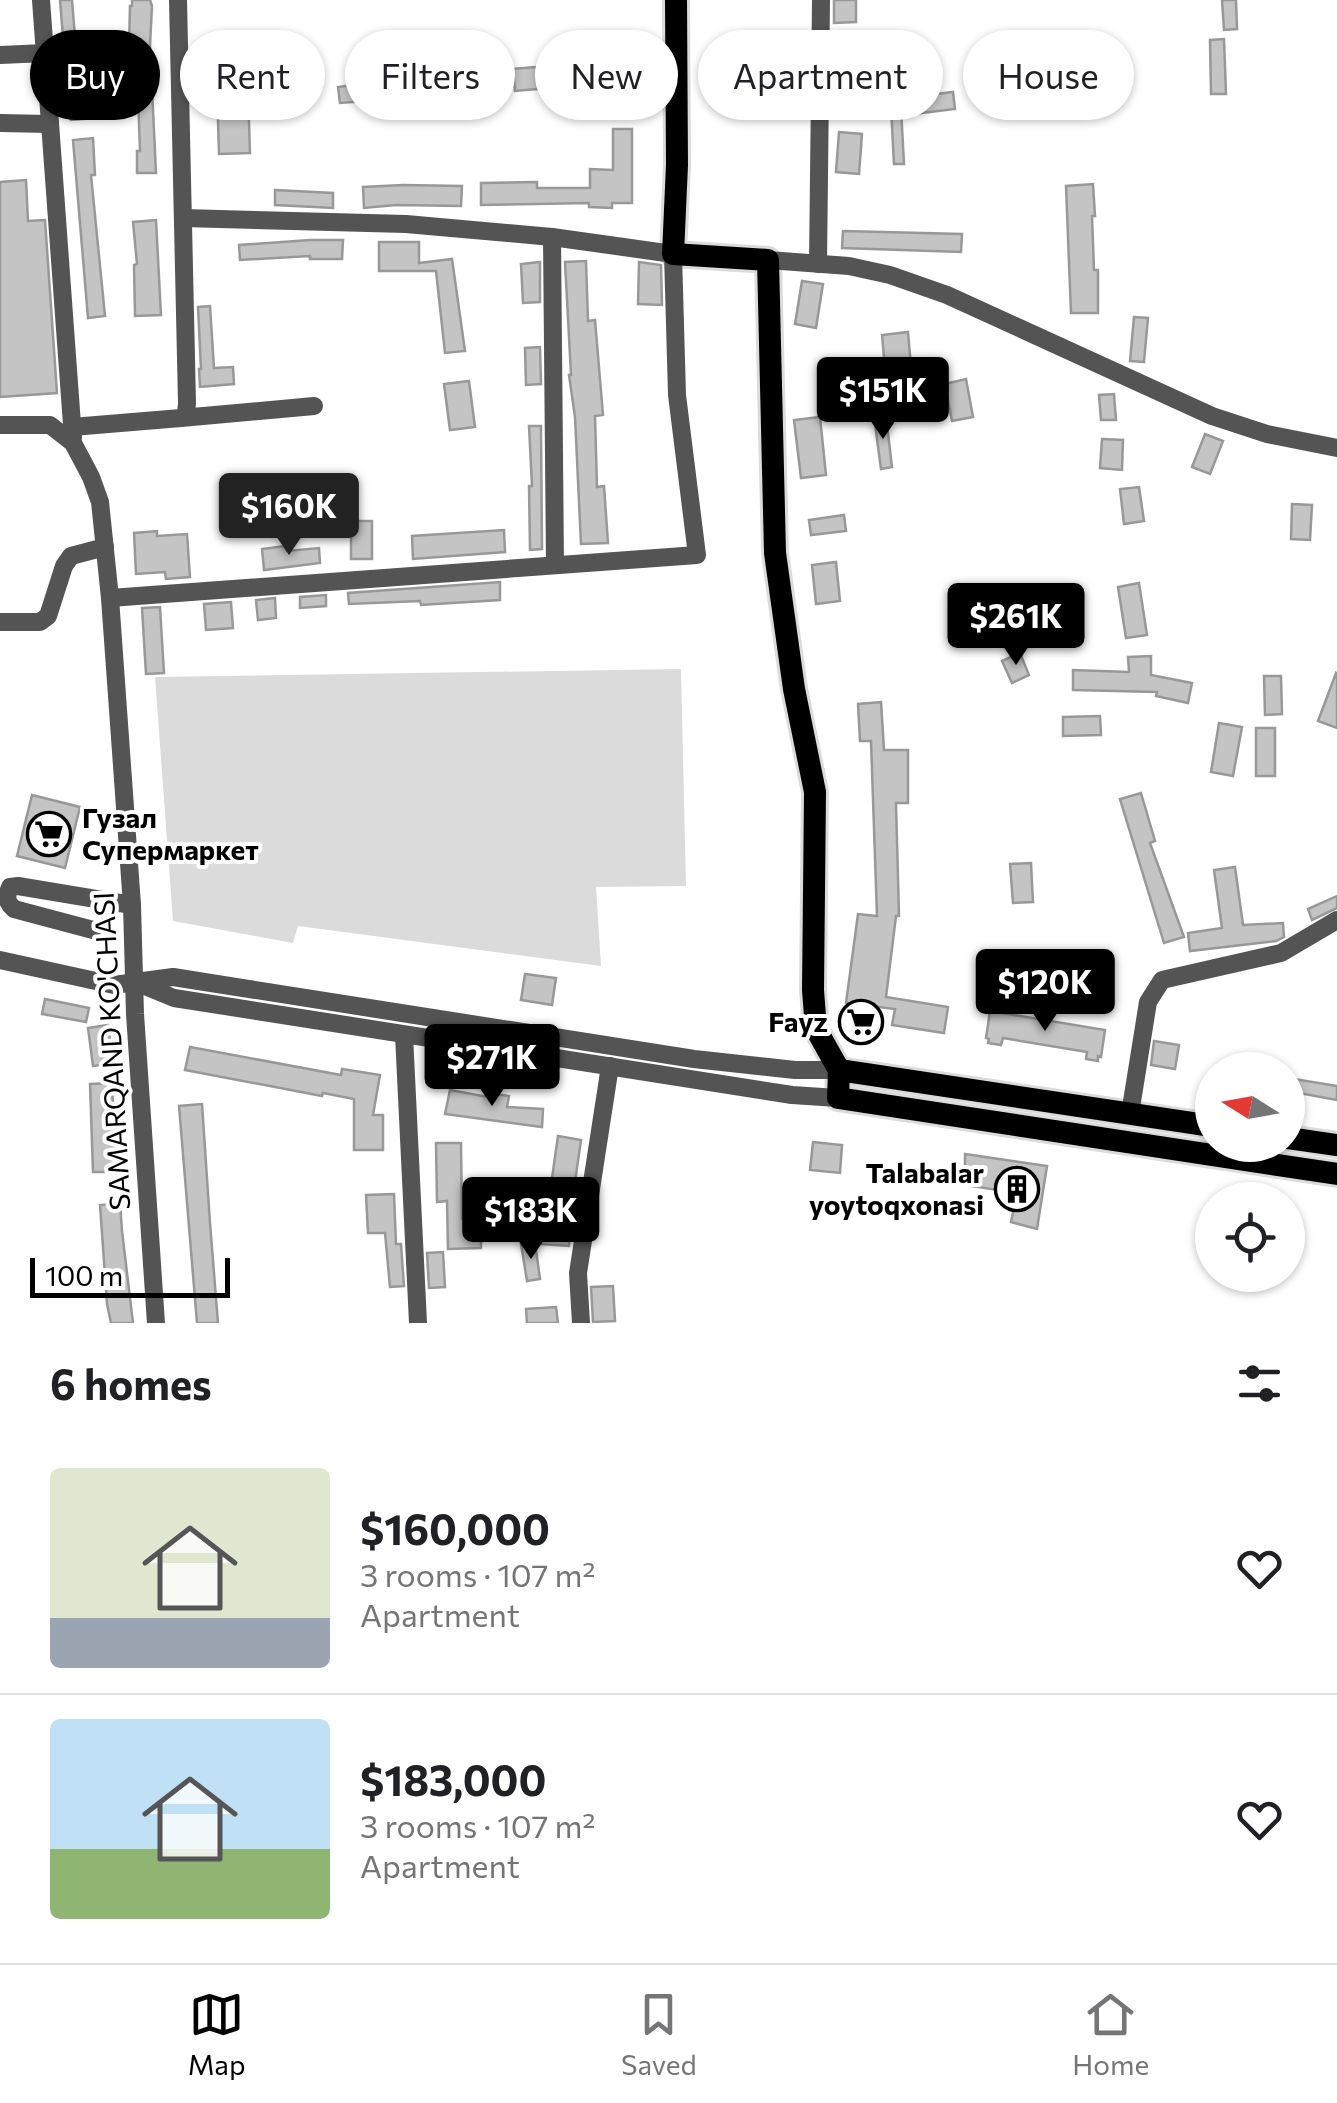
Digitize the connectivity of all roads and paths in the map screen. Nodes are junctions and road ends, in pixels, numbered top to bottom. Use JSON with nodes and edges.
{"nodes":[{"id":1,"x":41,"y":0,"type":"edge"},
{"id":2,"x":178,"y":0,"type":"edge"},
{"id":3,"x":676,"y":0,"type":"edge"},
{"id":4,"x":821,"y":0,"type":"edge"},
{"id":5,"x":43,"y":30,"type":"edge"},
{"id":6,"x":0,"y":54,"type":"edge"},
{"id":7,"x":30,"y":54,"type":"edge"},
{"id":8,"x":50,"y":120,"type":"edge"},
{"id":9,"x":0,"y":123,"type":"edge"},
{"id":10,"x":50,"y":124,"type":"junction"},
{"id":11,"x":183,"y":218,"type":"junction"},
{"id":12,"x":552,"y":237,"type":"junction"},
{"id":13,"x":679,"y":255,"type":"junction"},
{"id":14,"x":768,"y":260,"type":"junction"},
{"id":15,"x":818,"y":264,"type":"junction"},
{"id":16,"x":314,"y":406,"type":"dead end"},
{"id":17,"x":181,"y":418,"type":"junction"},
{"id":18,"x":0,"y":425,"type":"edge"},
{"id":19,"x":73,"y":435,"type":"junction"},
{"id":20,"x":1337,"y":448,"type":"edge"},
{"id":21,"x":104,"y":547,"type":"junction"},
{"id":22,"x":555,"y":565,"type":"junction"},
{"id":23,"x":110,"y":598,"type":"junction"},
{"id":24,"x":0,"y":622,"type":"edge"},
{"id":25,"x":132,"y":905,"type":"junction"},
{"id":26,"x":1337,"y":920,"type":"edge"},
{"id":27,"x":93,"y":930,"type":"dead end"},
{"id":28,"x":0,"y":960,"type":"edge"},
{"id":29,"x":134,"y":982,"type":"junction"},
{"id":30,"x":404,"y":1035,"type":"junction"},
{"id":31,"x":610,"y":1066,"type":"junction"},
{"id":32,"x":839,"y":1070,"type":"junction"},
{"id":33,"x":838,"y":1098,"type":"junction"},
{"id":34,"x":1130,"y":1114,"type":"junction"},
{"id":35,"x":1195,"y":1124,"type":"edge"},
{"id":36,"x":1305,"y":1140,"type":"edge"},
{"id":37,"x":1337,"y":1145,"type":"edge"},
{"id":38,"x":1337,"y":1174,"type":"edge"},
{"id":39,"x":156,"y":1323,"type":"edge"},
{"id":40,"x":418,"y":1323,"type":"edge"},
{"id":41,"x":581,"y":1323,"type":"edge"}],
"edges":[{"from":1,"to":5,"type":"street"},
{"from":2,"to":11,"type":"street"},
{"from":3,"to":13,"type":"main road"},
{"from":4,"to":15,"type":"street"},
{"from":6,"to":7,"type":"street"},
{"from":8,"to":10,"type":"street"},
{"from":9,"to":10,"type":"street"},
{"from":10,"to":19,"type":"street"},
{"from":11,"to":12,"type":"street"},
{"from":11,"to":17,"type":"street"},
{"from":12,"to":13,"type":"street"},
{"from":12,"to":22,"type":"street"},
{"from":13,"to":14,"type":"main road"},
{"from":13,"to":22,"type":"street"},
{"from":14,"to":15,"type":"street"},
{"from":14,"to":32,"type":"main road"},
{"from":15,"to":20,"type":"street"},
{"from":16,"to":17,"type":"street"},
{"from":17,"to":19,"type":"street"},
{"from":18,"to":19,"type":"street"},
{"from":19,"to":21,"type":"street","name":"SAMARQAND KO'CHASI"},
{"from":21,"to":23,"type":"street","name":"SAMARQAND KO'CHASI"},
{"from":21,"to":24,"type":"street"},
{"from":22,"to":23,"type":"street"},
{"from":23,"to":25,"type":"street","name":"SAMARQAND KO'CHASI"},
{"from":25,"to":27,"type":"street"},
{"from":25,"to":29,"type":"street","name":"SAMARQAND KO'CHASI"},
{"from":26,"to":34,"type":"street"},
{"from":28,"to":29,"type":"street"},
{"from":29,"to":30,"type":"street"},
{"from":29,"to":32,"type":"street"},
{"from":29,"to":39,"type":"street","name":"SAMARQAND KO'CHASI"},
{"from":30,"to":31,"type":"street"},
{"from":30,"to":40,"type":"street"},
{"from":31,"to":33,"type":"street"},
{"from":31,"to":41,"type":"street"},
{"from":32,"to":33,"type":"main road"},
{"from":32,"to":34,"type":"main road"},
{"from":33,"to":38,"type":"main road"},
{"from":34,"to":35,"type":"main road"},
{"from":36,"to":37,"type":"main road"}]}
